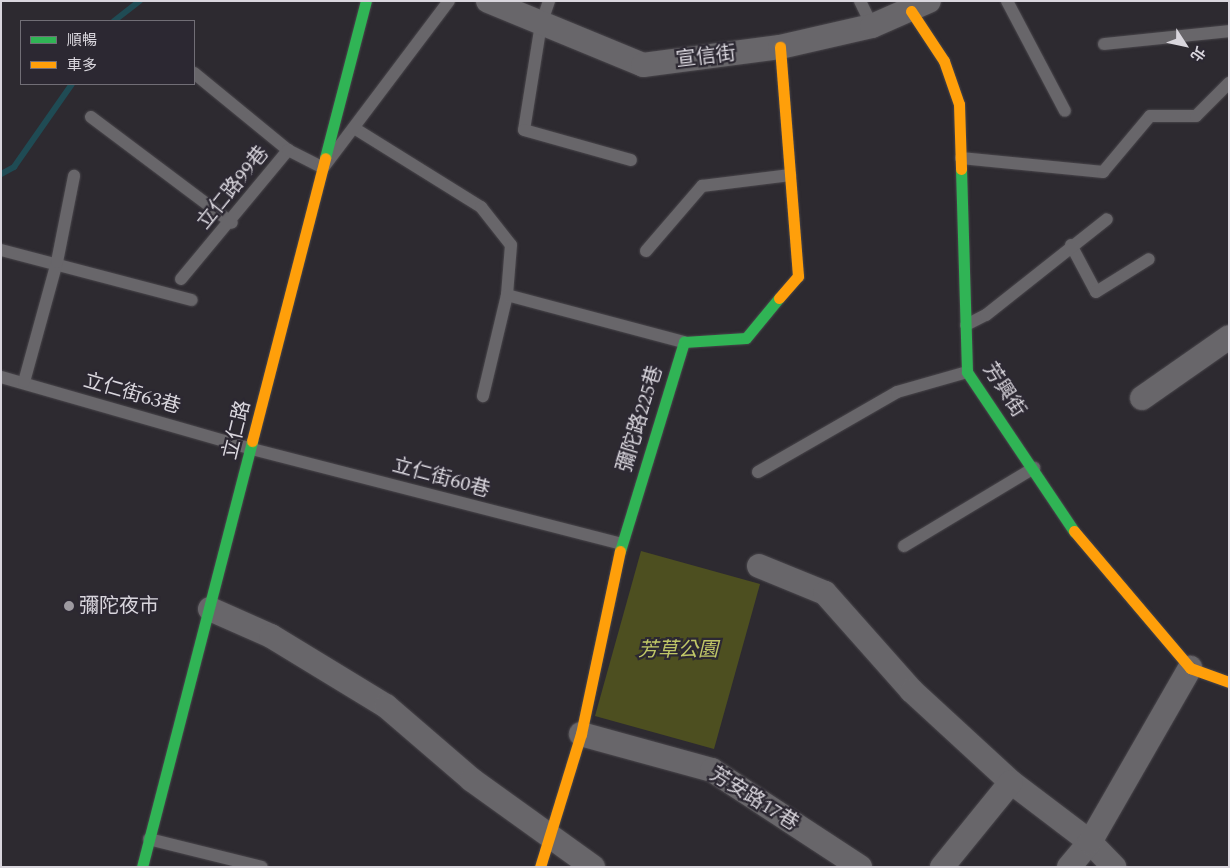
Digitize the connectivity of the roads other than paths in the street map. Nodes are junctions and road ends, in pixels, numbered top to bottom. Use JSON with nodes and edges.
{"nodes":[{"id":1,"x":366,"y":1,"type":"edge"},
{"id":2,"x":450,"y":1,"type":"edge"},
{"id":3,"x":488,"y":1,"type":"edge"},
{"id":4,"x":548,"y":1,"type":"edge"},
{"id":5,"x":860,"y":1,"type":"edge"},
{"id":6,"x":1007,"y":1,"type":"edge"},
{"id":7,"x":920,"y":6,"type":"edge"},
{"id":8,"x":541,"y":24,"type":"junction"},
{"id":9,"x":872,"y":26,"type":"junction"},
{"id":10,"x":1229,"y":31,"type":"edge"},
{"id":11,"x":1104,"y":44,"type":"dead end"},
{"id":12,"x":780,"y":47,"type":"junction"},
{"id":13,"x":195,"y":74,"type":"edge"},
{"id":14,"x":1229,"y":83,"type":"edge"},
{"id":15,"x":1065,"y":111,"type":"dead end"},
{"id":16,"x":91,"y":117,"type":"dead end"},
{"id":17,"x":354,"y":128,"type":"junction"},
{"id":18,"x":288,"y":150,"type":"junction"},
{"id":19,"x":961,"y":158,"type":"junction"},
{"id":20,"x":631,"y":160,"type":"dead end"},
{"id":21,"x":323,"y":168,"type":"junction"},
{"id":22,"x":790,"y":175,"type":"junction"},
{"id":23,"x":74,"y":176,"type":"dead end"},
{"id":24,"x":1107,"y":219,"type":"dead end"},
{"id":25,"x":232,"y":223,"type":"junction"},
{"id":26,"x":1071,"y":246,"type":"junction"},
{"id":27,"x":1,"y":250,"type":"edge"},
{"id":28,"x":646,"y":251,"type":"dead end"},
{"id":29,"x":1149,"y":259,"type":"dead end"},
{"id":30,"x":57,"y":262,"type":"junction"},
{"id":31,"x":181,"y":279,"type":"dead end"},
{"id":32,"x":507,"y":295,"type":"junction"},
{"id":33,"x":192,"y":300,"type":"dead end"},
{"id":34,"x":966,"y":325,"type":"junction"},
{"id":35,"x":1229,"y":337,"type":"edge"},
{"id":36,"x":684,"y":342,"type":"junction"},
{"id":37,"x":967,"y":372,"type":"junction"},
{"id":38,"x":1,"y":377,"type":"edge"},
{"id":39,"x":24,"y":382,"type":"junction"},
{"id":40,"x":483,"y":396,"type":"dead end"},
{"id":41,"x":1142,"y":398,"type":"dead end"},
{"id":42,"x":252,"y":449,"type":"junction"},
{"id":43,"x":1034,"y":468,"type":"junction"},
{"id":44,"x":758,"y":472,"type":"dead end"},
{"id":45,"x":621,"y":544,"type":"junction"},
{"id":46,"x":904,"y":546,"type":"dead end"},
{"id":47,"x":759,"y":566,"type":"dead end"},
{"id":48,"x":210,"y":609,"type":"junction"},
{"id":49,"x":1190,"y":668,"type":"junction"},
{"id":50,"x":1229,"y":682,"type":"edge"},
{"id":51,"x":581,"y":734,"type":"junction"},
{"id":52,"x":1011,"y":782,"type":"junction"},
{"id":53,"x":550,"y":837,"type":"junction"},
{"id":54,"x":149,"y":839,"type":"junction"},
{"id":55,"x":1090,"y":842,"type":"junction"},
{"id":56,"x":142,"y":867,"type":"edge"},
{"id":57,"x":262,"y":867,"type":"edge"},
{"id":58,"x":540,"y":867,"type":"edge"},
{"id":59,"x":593,"y":867,"type":"edge"},
{"id":60,"x":860,"y":867,"type":"edge"},
{"id":61,"x":942,"y":867,"type":"edge"},
{"id":62,"x":1069,"y":867,"type":"edge"},
{"id":63,"x":1114,"y":867,"type":"edge"}],
"edges":[{"from":1,"to":21,"type":"street","name":"立仁路"},
{"from":2,"to":17,"type":"lane"},
{"from":3,"to":8,"type":"street","name":"宣信街"},
{"from":4,"to":8,"type":"lane"},
{"from":5,"to":9,"type":"lane"},
{"from":6,"to":15,"type":"lane"},
{"from":7,"to":9,"type":"street","name":"宣信街"},
{"from":7,"to":19,"type":"street","name":"芳興街"},
{"from":8,"to":12,"type":"street","name":"宣信街"},
{"from":8,"to":20,"type":"lane"},
{"from":9,"to":12,"type":"street","name":"宣信街"},
{"from":10,"to":11,"type":"lane"},
{"from":12,"to":22,"type":"street"},
{"from":13,"to":18,"type":"lane"},
{"from":14,"to":19,"type":"lane"},
{"from":16,"to":25,"type":"lane"},
{"from":17,"to":21,"type":"lane"},
{"from":17,"to":32,"type":"lane"},
{"from":18,"to":21,"type":"lane","name":"立仁路99巷"},
{"from":18,"to":25,"type":"lane","name":"立仁路99巷"},
{"from":19,"to":34,"type":"street","name":"芳興街"},
{"from":21,"to":42,"type":"street","name":"立仁路"},
{"from":22,"to":28,"type":"lane"},
{"from":22,"to":36,"type":"street"},
{"from":23,"to":30,"type":"lane"},
{"from":24,"to":26,"type":"lane"},
{"from":25,"to":31,"type":"lane","name":"立仁路99巷"},
{"from":26,"to":29,"type":"lane"},
{"from":26,"to":34,"type":"lane"},
{"from":27,"to":30,"type":"lane"},
{"from":30,"to":33,"type":"lane"},
{"from":30,"to":39,"type":"lane"},
{"from":32,"to":36,"type":"lane"},
{"from":32,"to":40,"type":"lane"},
{"from":34,"to":37,"type":"street","name":"芳興街"},
{"from":35,"to":41,"type":"street"},
{"from":36,"to":45,"type":"street","name":"彌陀路225巷"},
{"from":37,"to":43,"type":"street","name":"芳興街"},
{"from":37,"to":44,"type":"lane"},
{"from":38,"to":39,"type":"lane","name":"立仁街63巷"},
{"from":39,"to":42,"type":"lane","name":"立仁街63巷"},
{"from":42,"to":45,"type":"lane","name":"立仁街60巷"},
{"from":42,"to":48,"type":"street","name":"立仁路"},
{"from":43,"to":46,"type":"lane"},
{"from":43,"to":49,"type":"street","name":"芳興街"},
{"from":45,"to":51,"type":"street","name":"彌陀路225巷"},
{"from":47,"to":52,"type":"street"},
{"from":48,"to":53,"type":"street"},
{"from":48,"to":54,"type":"street","name":"立仁路"},
{"from":49,"to":50,"type":"street","name":"芳興街"},
{"from":49,"to":55,"type":"street"},
{"from":51,"to":53,"type":"street","name":"彌陀路225巷"},
{"from":51,"to":60,"type":"street","name":"芳安路17巷"},
{"from":52,"to":55,"type":"street"},
{"from":52,"to":61,"type":"street"},
{"from":53,"to":58,"type":"street","name":"彌陀路225巷"},
{"from":53,"to":59,"type":"street"},
{"from":54,"to":56,"type":"street","name":"立仁路"},
{"from":54,"to":57,"type":"lane"},
{"from":55,"to":62,"type":"street"},
{"from":55,"to":63,"type":"street"}]}
